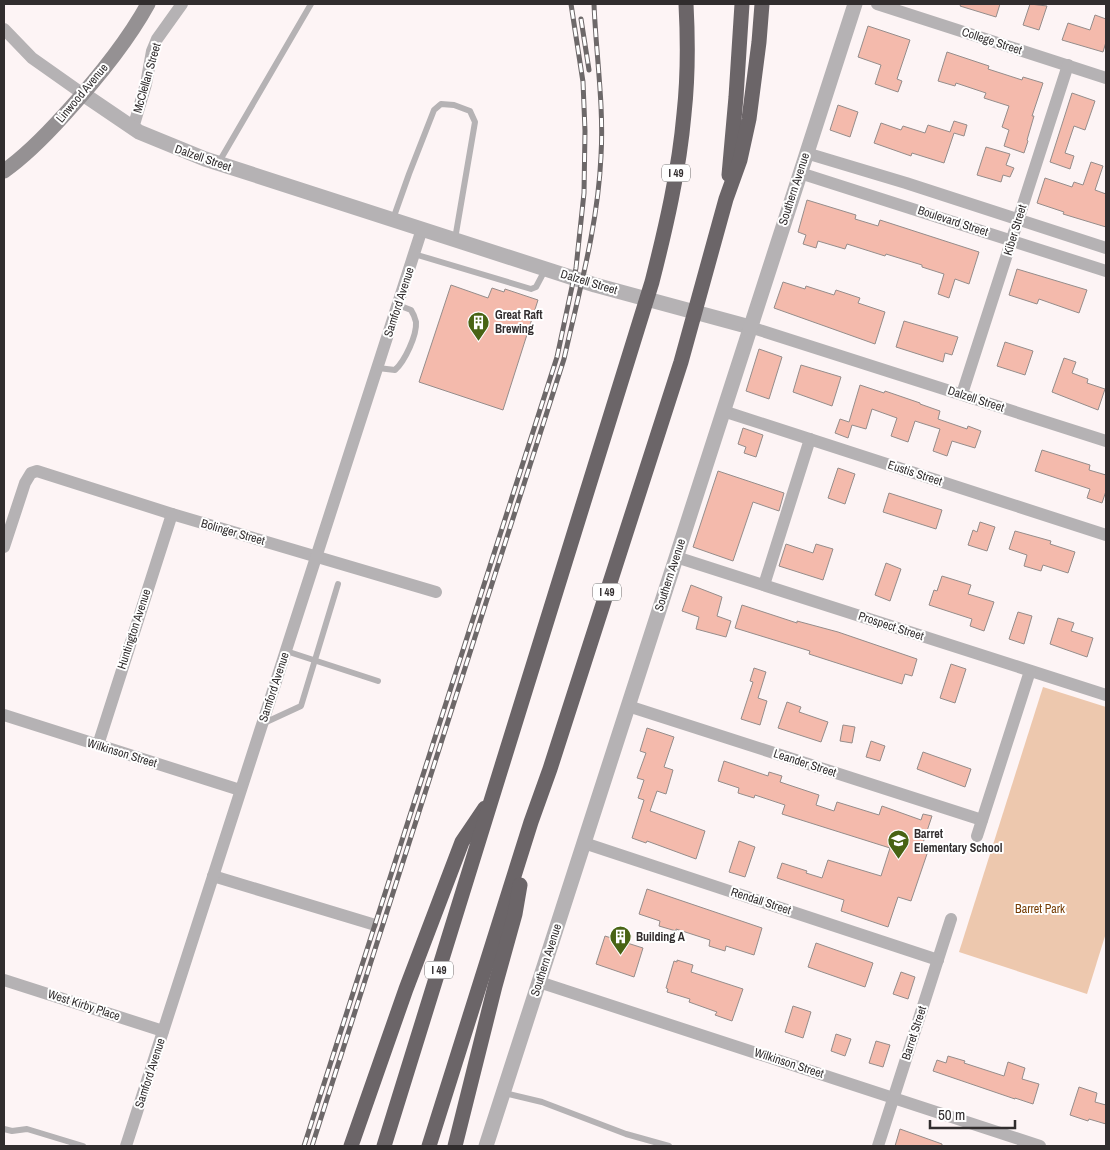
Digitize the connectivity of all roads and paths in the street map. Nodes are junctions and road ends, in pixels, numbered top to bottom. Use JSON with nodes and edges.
{"nodes":[{"id":1,"x":148,"y":4,"type":"edge"},
{"id":2,"x":182,"y":4,"type":"edge"},
{"id":3,"x":312,"y":4,"type":"edge"},
{"id":4,"x":686,"y":4,"type":"edge"},
{"id":5,"x":742,"y":4,"type":"edge"},
{"id":6,"x":762,"y":4,"type":"edge"},
{"id":7,"x":855,"y":4,"type":"edge"},
{"id":8,"x":877,"y":4,"type":"edge"},
{"id":9,"x":4,"y":29,"type":"edge"},
{"id":10,"x":1068,"y":65,"type":"junction"},
{"id":11,"x":1106,"y":78,"type":"edge"},
{"id":12,"x":83,"y":94,"type":"junction"},
{"id":13,"x":133,"y":128,"type":"junction"},
{"id":14,"x":806,"y":153,"type":"junction"},
{"id":15,"x":218,"y":164,"type":"junction"},
{"id":16,"x":4,"y":171,"type":"edge"},
{"id":17,"x":800,"y":173,"type":"junction"},
{"id":18,"x":726,"y":199,"type":"junction"},
{"id":19,"x":393,"y":219,"type":"junction"},
{"id":20,"x":1017,"y":219,"type":"junction"},
{"id":21,"x":422,"y":229,"type":"junction"},
{"id":22,"x":456,"y":239,"type":"junction"},
{"id":23,"x":1012,"y":240,"type":"junction"},
{"id":24,"x":1106,"y":248,"type":"edge"},
{"id":25,"x":414,"y":254,"type":"junction"},
{"id":26,"x":545,"y":268,"type":"junction"},
{"id":27,"x":1106,"y":271,"type":"edge"},
{"id":28,"x":398,"y":305,"type":"junction"},
{"id":29,"x":750,"y":327,"type":"junction"},
{"id":30,"x":378,"y":368,"type":"junction"},
{"id":31,"x":962,"y":394,"type":"junction"},
{"id":32,"x":723,"y":411,"type":"junction"},
{"id":33,"x":810,"y":439,"type":"junction"},
{"id":34,"x":1106,"y":441,"type":"edge"},
{"id":35,"x":172,"y":514,"type":"junction"},
{"id":36,"x":1106,"y":535,"type":"edge"},
{"id":37,"x":4,"y":547,"type":"edge"},
{"id":38,"x":676,"y":556,"type":"junction"},
{"id":39,"x":316,"y":557,"type":"junction"},
{"id":40,"x":338,"y":584,"type":"dead end"},
{"id":41,"x":764,"y":585,"type":"junction"},
{"id":42,"x":436,"y":592,"type":"dead end"},
{"id":43,"x":286,"y":651,"type":"junction"},
{"id":44,"x":315,"y":661,"type":"junction"},
{"id":45,"x":1030,"y":671,"type":"junction"},
{"id":46,"x":378,"y":681,"type":"dead end"},
{"id":47,"x":1106,"y":696,"type":"edge"},
{"id":48,"x":628,"y":706,"type":"junction"},
{"id":49,"x":4,"y":716,"type":"edge"},
{"id":50,"x":261,"y":725,"type":"junction"},
{"id":51,"x":98,"y":745,"type":"junction"},
{"id":52,"x":240,"y":790,"type":"junction"},
{"id":53,"x":494,"y":795,"type":"junction"},
{"id":54,"x":982,"y":820,"type":"junction"},
{"id":55,"x":531,"y":822,"type":"junction"},
{"id":56,"x":977,"y":836,"type":"dead end"},
{"id":57,"x":584,"y":843,"type":"junction"},
{"id":58,"x":214,"y":876,"type":"junction"},
{"id":59,"x":951,"y":920,"type":"dead end"},
{"id":60,"x":372,"y":924,"type":"dead end"},
{"id":61,"x":938,"y":960,"type":"junction"},
{"id":62,"x":4,"y":980,"type":"edge"},
{"id":63,"x":538,"y":982,"type":"junction"},
{"id":64,"x":163,"y":1031,"type":"junction"},
{"id":65,"x":503,"y":1093,"type":"junction"},
{"id":66,"x":893,"y":1098,"type":"junction"},
{"id":67,"x":4,"y":1128,"type":"edge"},
{"id":68,"x":488,"y":1145,"type":"edge"},
{"id":69,"x":83,"y":1146,"type":"edge"},
{"id":70,"x":126,"y":1146,"type":"edge"},
{"id":71,"x":351,"y":1146,"type":"edge"},
{"id":72,"x":384,"y":1146,"type":"edge"},
{"id":73,"x":430,"y":1146,"type":"edge"},
{"id":74,"x":455,"y":1146,"type":"edge"},
{"id":75,"x":669,"y":1146,"type":"edge"},
{"id":76,"x":878,"y":1146,"type":"edge"},
{"id":77,"x":1040,"y":1146,"type":"edge"}],
"edges":[{"from":1,"to":12,"type":"main road","name":"Linwood Avenue"},
{"from":2,"to":13,"type":"street","name":"McClellan Street"},
{"from":3,"to":15,"type":"lane"},
{"from":4,"to":53,"type":"highway","number":"I 49"},
{"from":5,"to":18,"type":"highway"},
{"from":6,"to":18,"type":"highway"},
{"from":7,"to":14,"type":"street","name":"Southern Avenue"},
{"from":8,"to":10,"type":"street","name":"College Street"},
{"from":9,"to":12,"type":"street"},
{"from":10,"to":11,"type":"street","name":"College Street"},
{"from":10,"to":20,"type":"street","name":"Kiber Street"},
{"from":12,"to":13,"type":"street","name":"Dalzell Street"},
{"from":12,"to":16,"type":"main road","name":"Linwood Avenue"},
{"from":13,"to":15,"type":"street","name":"Dalzell Street"},
{"from":14,"to":17,"type":"street","name":"Southern Avenue"},
{"from":14,"to":20,"type":"street","name":"Boulevard Street"},
{"from":15,"to":19,"type":"street","name":"Dalzell Street"},
{"from":17,"to":23,"type":"street","name":"Boulevard Street"},
{"from":17,"to":29,"type":"street","name":"Southern Avenue"},
{"from":18,"to":55,"type":"highway","number":"I 49"},
{"from":19,"to":21,"type":"street","name":"Dalzell Street"},
{"from":19,"to":22,"type":"lane"},
{"from":20,"to":23,"type":"street","name":"Kiber Street"},
{"from":20,"to":24,"type":"street","name":"Boulevard Street"},
{"from":21,"to":22,"type":"street","name":"Dalzell Street"},
{"from":21,"to":25,"type":"street","name":"Samford Avenue"},
{"from":22,"to":26,"type":"street","name":"Dalzell Street"},
{"from":23,"to":27,"type":"street","name":"Boulevard Street"},
{"from":23,"to":31,"type":"street","name":"Kiber Street"},
{"from":25,"to":26,"type":"lane"},
{"from":25,"to":28,"type":"street","name":"Samford Avenue"},
{"from":26,"to":29,"type":"street","name":"Dalzell Street"},
{"from":28,"to":30,"type":"street","name":"Samford Avenue"},
{"from":28,"to":30,"type":"lane"},
{"from":29,"to":31,"type":"street","name":"Dalzell Street"},
{"from":29,"to":32,"type":"street","name":"Southern Avenue"},
{"from":30,"to":39,"type":"street","name":"Samford Avenue"},
{"from":31,"to":34,"type":"street","name":"Dalzell Street"},
{"from":32,"to":33,"type":"street","name":"Eustis Street"},
{"from":32,"to":38,"type":"street","name":"Southern Avenue"},
{"from":33,"to":36,"type":"street","name":"Eustis Street"},
{"from":33,"to":41,"type":"street"},
{"from":35,"to":37,"type":"street","name":"Bolinger Street"},
{"from":35,"to":39,"type":"street","name":"Bolinger Street"},
{"from":35,"to":51,"type":"street","name":"Huntington Avenue"},
{"from":38,"to":41,"type":"street","name":"Prospect Street"},
{"from":38,"to":48,"type":"street","name":"Southern Avenue"},
{"from":39,"to":42,"type":"street","name":"Bolinger Street"},
{"from":39,"to":43,"type":"street","name":"Samford Avenue"},
{"from":40,"to":44,"type":"lane"},
{"from":41,"to":45,"type":"street","name":"Prospect Street"},
{"from":43,"to":44,"type":"lane"},
{"from":43,"to":50,"type":"street","name":"Samford Avenue"},
{"from":44,"to":46,"type":"lane"},
{"from":44,"to":50,"type":"lane"},
{"from":45,"to":47,"type":"street","name":"Prospect Street"},
{"from":45,"to":54,"type":"street"},
{"from":48,"to":54,"type":"street","name":"Leander Street"},
{"from":48,"to":57,"type":"street","name":"Southern Avenue"},
{"from":49,"to":51,"type":"street","name":"Wilkinson Street"},
{"from":50,"to":52,"type":"street","name":"Samford Avenue"},
{"from":51,"to":52,"type":"street","name":"Wilkinson Street"},
{"from":52,"to":58,"type":"street","name":"Samford Avenue"},
{"from":53,"to":71,"type":"highway"},
{"from":53,"to":72,"type":"highway","number":"I 49"},
{"from":54,"to":56,"type":"street"},
{"from":55,"to":73,"type":"highway","number":"I 49"},
{"from":55,"to":74,"type":"highway"},
{"from":57,"to":61,"type":"street","name":"Rendall Street"},
{"from":57,"to":63,"type":"street","name":"Southern Avenue"},
{"from":58,"to":60,"type":"street"},
{"from":58,"to":64,"type":"street","name":"Samford Avenue"},
{"from":59,"to":61,"type":"street","name":"Barret Street"},
{"from":61,"to":66,"type":"street","name":"Barret Street"},
{"from":62,"to":64,"type":"street","name":"West Kirby Place"},
{"from":63,"to":65,"type":"street","name":"Southern Avenue"},
{"from":63,"to":66,"type":"street","name":"Wilkinson Street"},
{"from":64,"to":70,"type":"street","name":"Samford Avenue"},
{"from":65,"to":68,"type":"street","name":"Southern Avenue"},
{"from":65,"to":75,"type":"lane"},
{"from":66,"to":76,"type":"street","name":"Barret Street"},
{"from":66,"to":77,"type":"street","name":"Wilkinson Street"},
{"from":67,"to":69,"type":"lane"}]}
